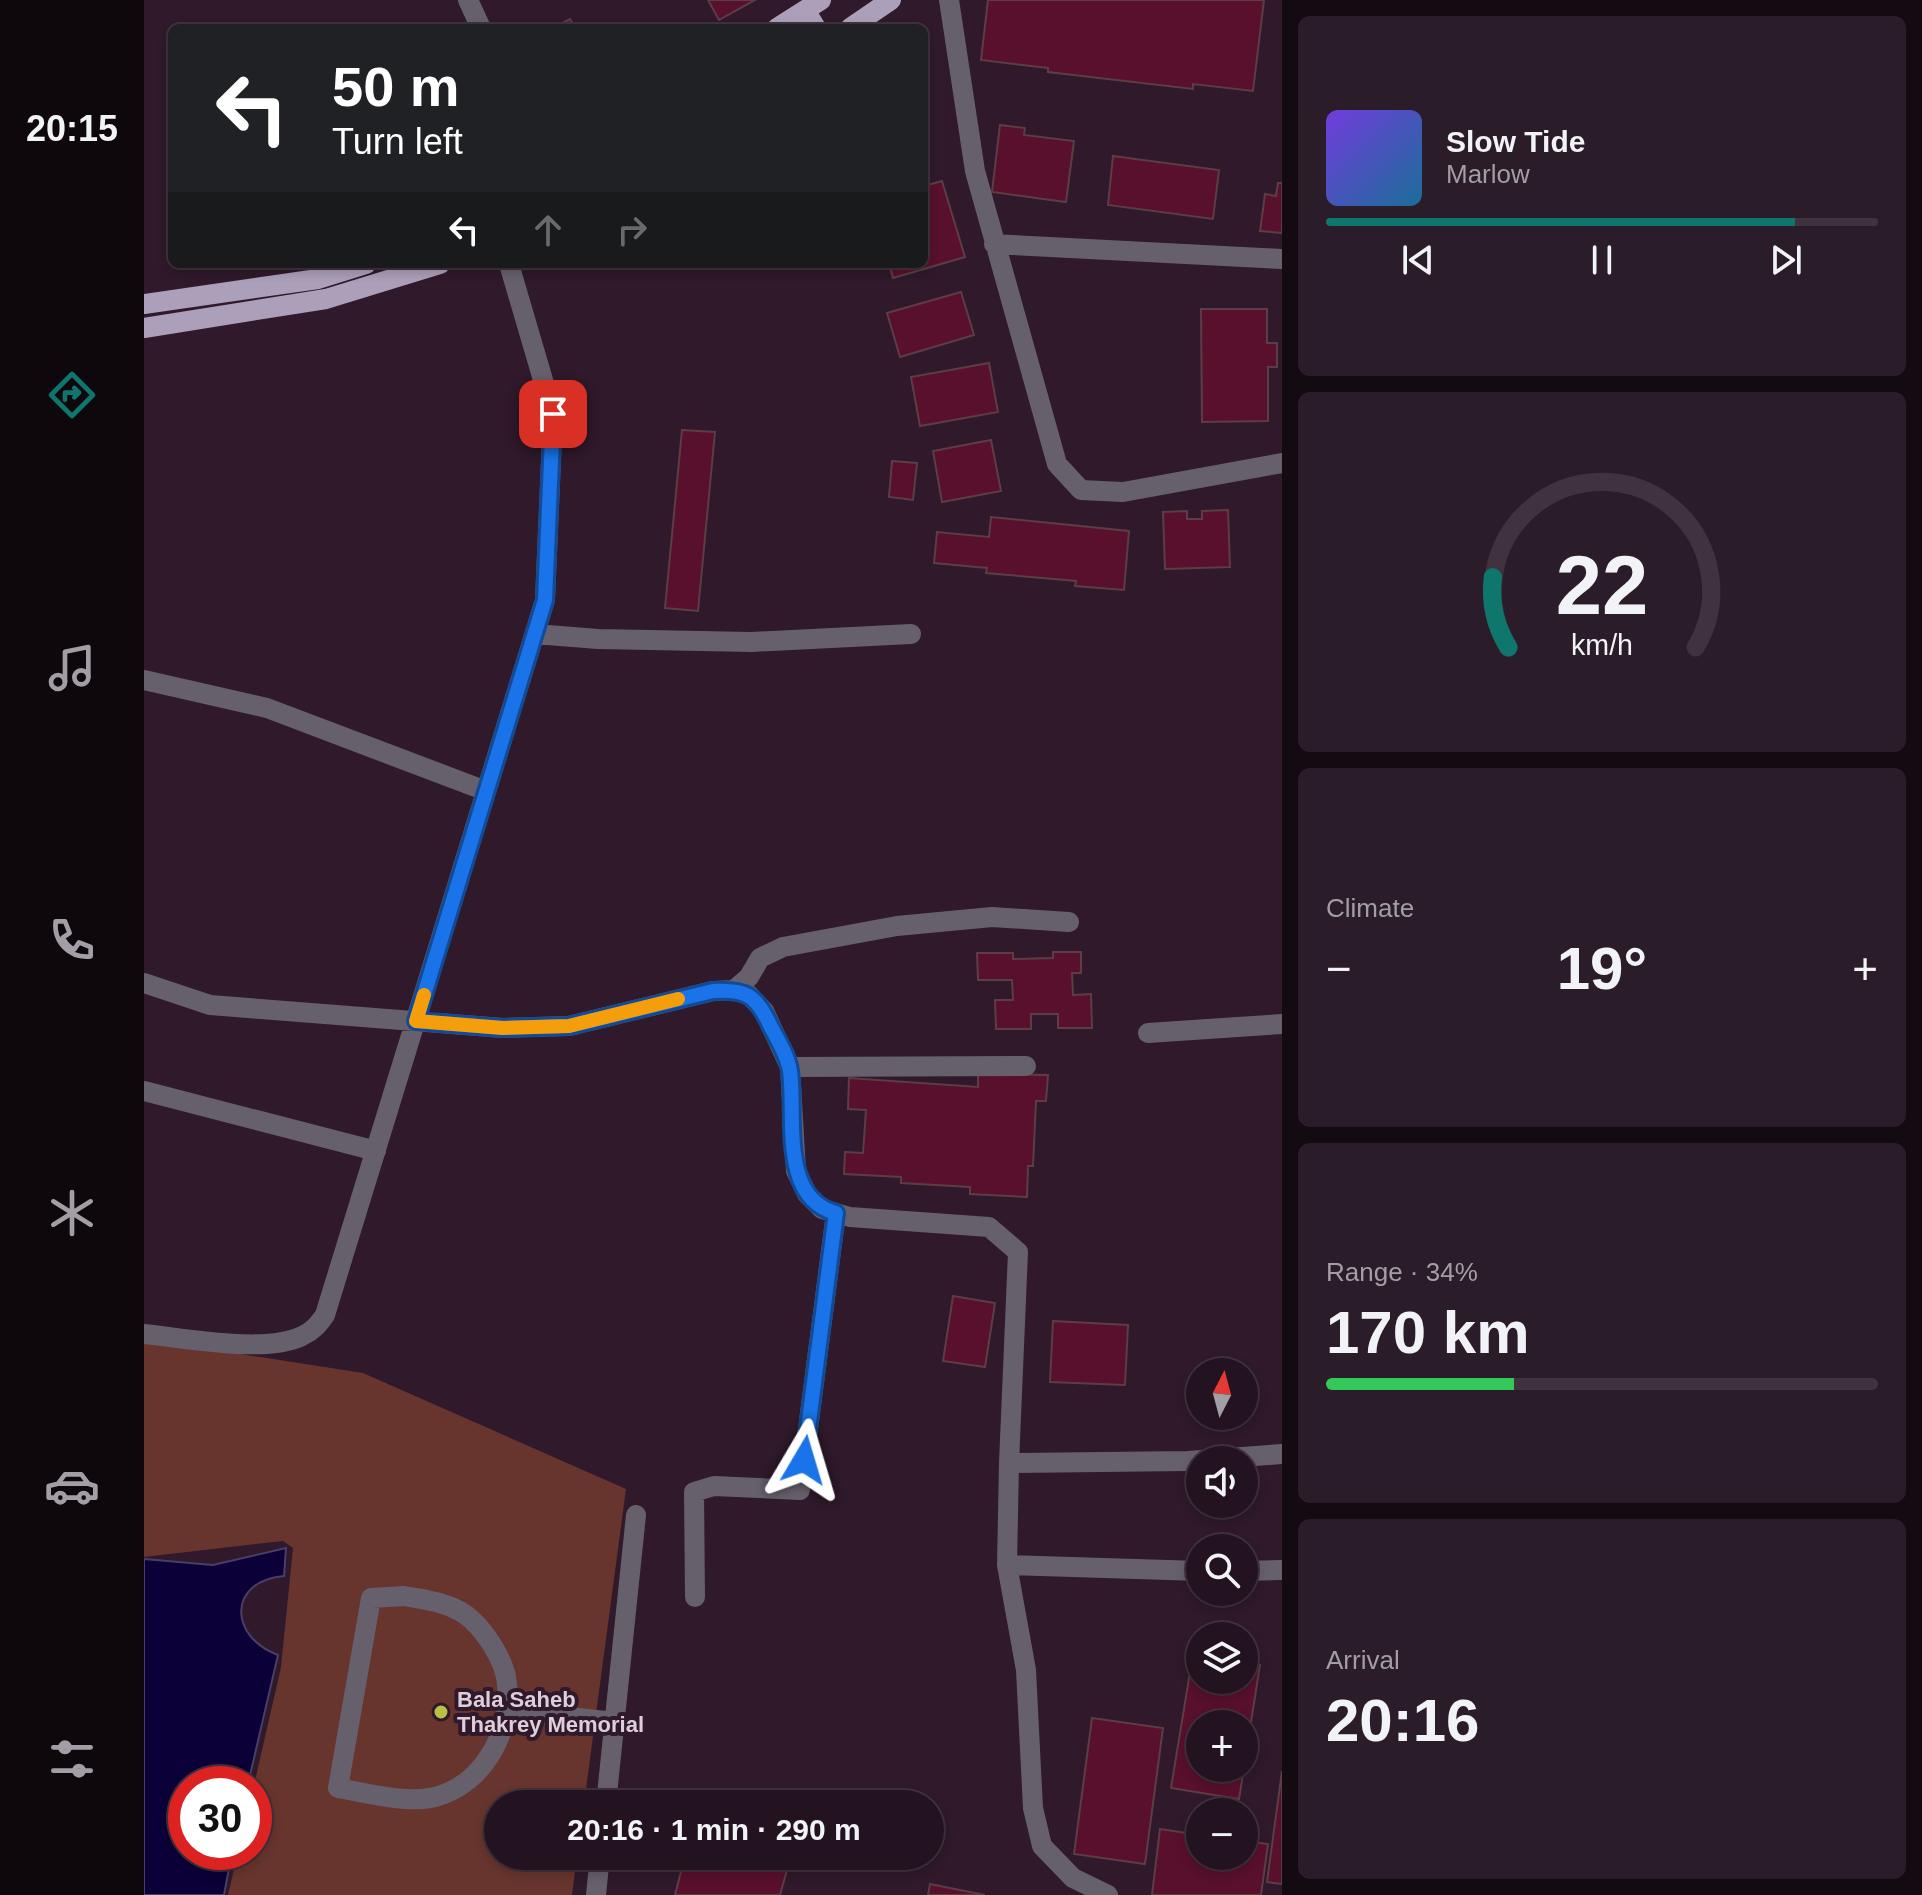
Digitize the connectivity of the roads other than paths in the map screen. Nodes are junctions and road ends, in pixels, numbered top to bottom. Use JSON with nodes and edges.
{"nodes":[{"id":1,"x":468,"y":0,"type":"edge"},
{"id":2,"x":891,"y":0,"type":"edge"},
{"id":3,"x":949,"y":0,"type":"edge"},
{"id":4,"x":813,"y":5,"type":"edge"},
{"id":5,"x":479,"y":24,"type":"edge"},
{"id":6,"x":783,"y":24,"type":"edge"},
{"id":7,"x":856,"y":24,"type":"edge"},
{"id":8,"x":994,"y":244,"type":"junction"},
{"id":9,"x":1282,"y":259,"type":"edge"},
{"id":10,"x":353,"y":268,"type":"edge"},
{"id":11,"x":427,"y":268,"type":"edge"},
{"id":12,"x":510,"y":268,"type":"edge"},
{"id":13,"x":144,"y":304,"type":"edge"},
{"id":14,"x":144,"y":328,"type":"edge"},
{"id":15,"x":1282,"y":463,"type":"edge"},
{"id":16,"x":535,"y":634,"type":"junction"},
{"id":17,"x":911,"y":634,"type":"dead end"},
{"id":18,"x":144,"y":680,"type":"edge"},
{"id":19,"x":486,"y":791,"type":"junction"},
{"id":20,"x":1069,"y":922,"type":"dead end"},
{"id":21,"x":144,"y":983,"type":"edge"},
{"id":22,"x":734,"y":990,"type":"junction"},
{"id":23,"x":416,"y":1021,"type":"junction"},
{"id":24,"x":1282,"y":1024,"type":"edge"},
{"id":25,"x":1148,"y":1033,"type":"dead end"},
{"id":26,"x":1026,"y":1066,"type":"dead end"},
{"id":27,"x":790,"y":1067,"type":"junction"},
{"id":28,"x":144,"y":1091,"type":"edge"},
{"id":29,"x":376,"y":1151,"type":"junction"},
{"id":30,"x":836,"y":1213,"type":"junction"},
{"id":31,"x":144,"y":1334,"type":"edge"},
{"id":32,"x":1282,"y":1454,"type":"edge"},
{"id":33,"x":1009,"y":1463,"type":"junction"},
{"id":34,"x":636,"y":1515,"type":"dead end"},
{"id":35,"x":1007,"y":1565,"type":"junction"},
{"id":36,"x":1282,"y":1570,"type":"edge"},
{"id":37,"x":1186,"y":1571,"type":"edge"},
{"id":38,"x":1258,"y":1571,"type":"edge"},
{"id":39,"x":695,"y":1597,"type":"dead end"},
{"id":40,"x":507,"y":1710,"type":"junction"},
{"id":41,"x":614,"y":1722,"type":"junction"},
{"id":42,"x":607,"y":1790,"type":"edge"},
{"id":43,"x":599,"y":1870,"type":"edge"},
{"id":44,"x":596,"y":1895,"type":"edge"},
{"id":45,"x":1108,"y":1895,"type":"edge"}],
"edges":[{"from":1,"to":5,"type":"street"},
{"from":2,"to":7,"type":"main road"},
{"from":3,"to":8,"type":"street"},
{"from":4,"to":6,"type":"main road"},
{"from":8,"to":9,"type":"street"},
{"from":8,"to":15,"type":"street"},
{"from":10,"to":13,"type":"main road"},
{"from":11,"to":14,"type":"main road"},
{"from":12,"to":16,"type":"street"},
{"from":16,"to":17,"type":"street"},
{"from":16,"to":19,"type":"street"},
{"from":18,"to":19,"type":"street"},
{"from":19,"to":23,"type":"street"},
{"from":20,"to":22,"type":"street"},
{"from":21,"to":23,"type":"street"},
{"from":22,"to":23,"type":"street"},
{"from":22,"to":27,"type":"street"},
{"from":23,"to":29,"type":"street"},
{"from":24,"to":25,"type":"street"},
{"from":26,"to":27,"type":"street"},
{"from":27,"to":30,"type":"street"},
{"from":28,"to":29,"type":"street"},
{"from":29,"to":31,"type":"street"},
{"from":30,"to":33,"type":"street"},
{"from":30,"to":39,"type":"street"},
{"from":32,"to":33,"type":"street"},
{"from":33,"to":35,"type":"street"},
{"from":34,"to":41,"type":"street"},
{"from":35,"to":37,"type":"street"},
{"from":35,"to":45,"type":"street"},
{"from":36,"to":38,"type":"street"},
{"from":40,"to":40,"type":"street"},
{"from":40,"to":41,"type":"street"},
{"from":41,"to":42,"type":"street"},
{"from":43,"to":44,"type":"street"}]}
